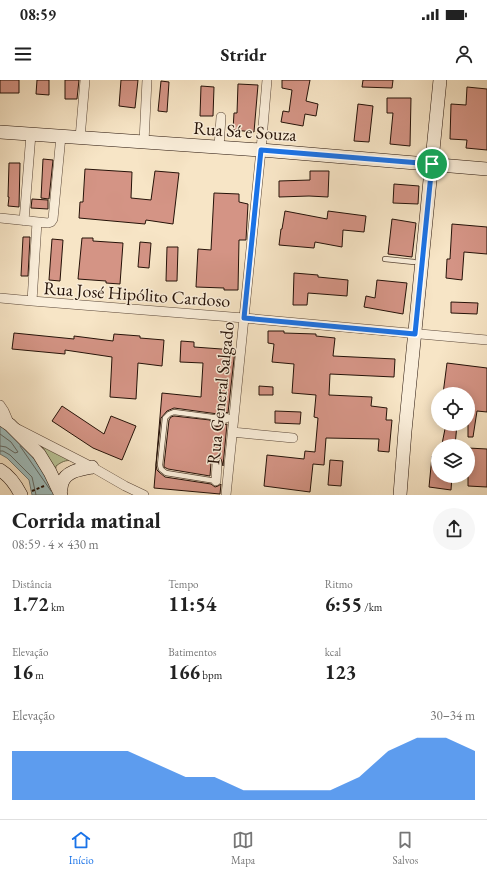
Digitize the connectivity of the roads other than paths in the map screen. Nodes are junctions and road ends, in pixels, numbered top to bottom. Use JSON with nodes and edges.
{"nodes":[{"id":1,"x":85,"y":80,"type":"edge"},
{"id":2,"x":147,"y":80,"type":"edge"},
{"id":3,"x":267,"y":80,"type":"edge"},
{"id":4,"x":440,"y":80,"type":"edge"},
{"id":5,"x":221,"y":117,"type":"dead end"},
{"id":6,"x":0,"y":132,"type":"edge"},
{"id":7,"x":31,"y":134,"type":"junction"},
{"id":8,"x":61,"y":136,"type":"junction"},
{"id":9,"x":80,"y":138,"type":"junction"},
{"id":10,"x":144,"y":142,"type":"junction"},
{"id":11,"x":219,"y":147,"type":"junction"},
{"id":12,"x":261,"y":150,"type":"junction"},
{"id":13,"x":432,"y":164,"type":"junction"},
{"id":14,"x":487,"y":169,"type":"edge"},
{"id":15,"x":0,"y":218,"type":"edge"},
{"id":16,"x":24,"y":221,"type":"junction"},
{"id":17,"x":37,"y":222,"type":"junction"},
{"id":18,"x":385,"y":259,"type":"dead end"},
{"id":19,"x":418,"y":262,"type":"junction"},
{"id":20,"x":0,"y":298,"type":"edge"},
{"id":21,"x":32,"y":301,"type":"junction"},
{"id":22,"x":244,"y":318,"type":"junction"},
{"id":23,"x":415,"y":334,"type":"junction"},
{"id":24,"x":487,"y":340,"type":"edge"},
{"id":25,"x":0,"y":405,"type":"edge"},
{"id":26,"x":226,"y":418,"type":"joint"},
{"id":27,"x":5,"y":421,"type":"edge"},
{"id":28,"x":216,"y":421,"type":"dead end"},
{"id":29,"x":232,"y":432,"type":"junction"},
{"id":30,"x":292,"y":438,"type":"dead end"},
{"id":31,"x":216,"y":464,"type":"dead end"},
{"id":32,"x":92,"y":467,"type":"junction"},
{"id":33,"x":0,"y":470,"type":"edge"},
{"id":34,"x":216,"y":481,"type":"joint"},
{"id":35,"x":27,"y":493,"type":"edge"},
{"id":36,"x":61,"y":494,"type":"edge"},
{"id":37,"x":144,"y":495,"type":"edge"},
{"id":38,"x":226,"y":495,"type":"edge"},
{"id":39,"x":400,"y":495,"type":"edge"}],
"edges":[{"from":1,"to":9,"type":"street"},
{"from":2,"to":10,"type":"street"},
{"from":3,"to":12,"type":"street","name":"Rua General Salgado"},
{"from":4,"to":13,"type":"street"},
{"from":5,"to":11,"type":"street"},
{"from":6,"to":7,"type":"street","name":"Rua Sá e Souza"},
{"from":7,"to":8,"type":"street","name":"Rua Sá e Souza"},
{"from":7,"to":16,"type":"street"},
{"from":8,"to":9,"type":"street","name":"Rua Sá e Souza"},
{"from":8,"to":17,"type":"street"},
{"from":9,"to":10,"type":"street","name":"Rua Sá e Souza"},
{"from":10,"to":11,"type":"street","name":"Rua Sá e Souza"},
{"from":11,"to":12,"type":"street","name":"Rua Sá e Souza"},
{"from":12,"to":13,"type":"street","name":"Rua Sá e Souza"},
{"from":12,"to":22,"type":"street","name":"Rua General Salgado"},
{"from":13,"to":14,"type":"street","name":"Rua Sá e Souza"},
{"from":13,"to":19,"type":"street"},
{"from":15,"to":16,"type":"street"},
{"from":16,"to":17,"type":"street"},
{"from":17,"to":21,"type":"street"},
{"from":18,"to":19,"type":"lane"},
{"from":19,"to":23,"type":"street"},
{"from":20,"to":21,"type":"street","name":"Rua José Hipólito Cardoso"},
{"from":21,"to":22,"type":"street","name":"Rua José Hipólito Cardoso"},
{"from":22,"to":23,"type":"street","name":"Rua José Hipólito Cardoso"},
{"from":22,"to":29,"type":"street","name":"Rua General Salgado"},
{"from":23,"to":24,"type":"street","name":"Rua José Hipólito Cardoso"},
{"from":23,"to":39,"type":"street"},
{"from":25,"to":27,"type":"street"},
{"from":26,"to":28,"type":"street"},
{"from":26,"to":34,"type":"lane"},
{"from":27,"to":32,"type":"street"},
{"from":27,"to":36,"type":"street"},
{"from":29,"to":30,"type":"street"},
{"from":29,"to":38,"type":"street","name":"Rua General Salgado"},
{"from":31,"to":34,"type":"street"},
{"from":32,"to":36,"type":"street"},
{"from":32,"to":37,"type":"street"},
{"from":33,"to":35,"type":"street"}]}
